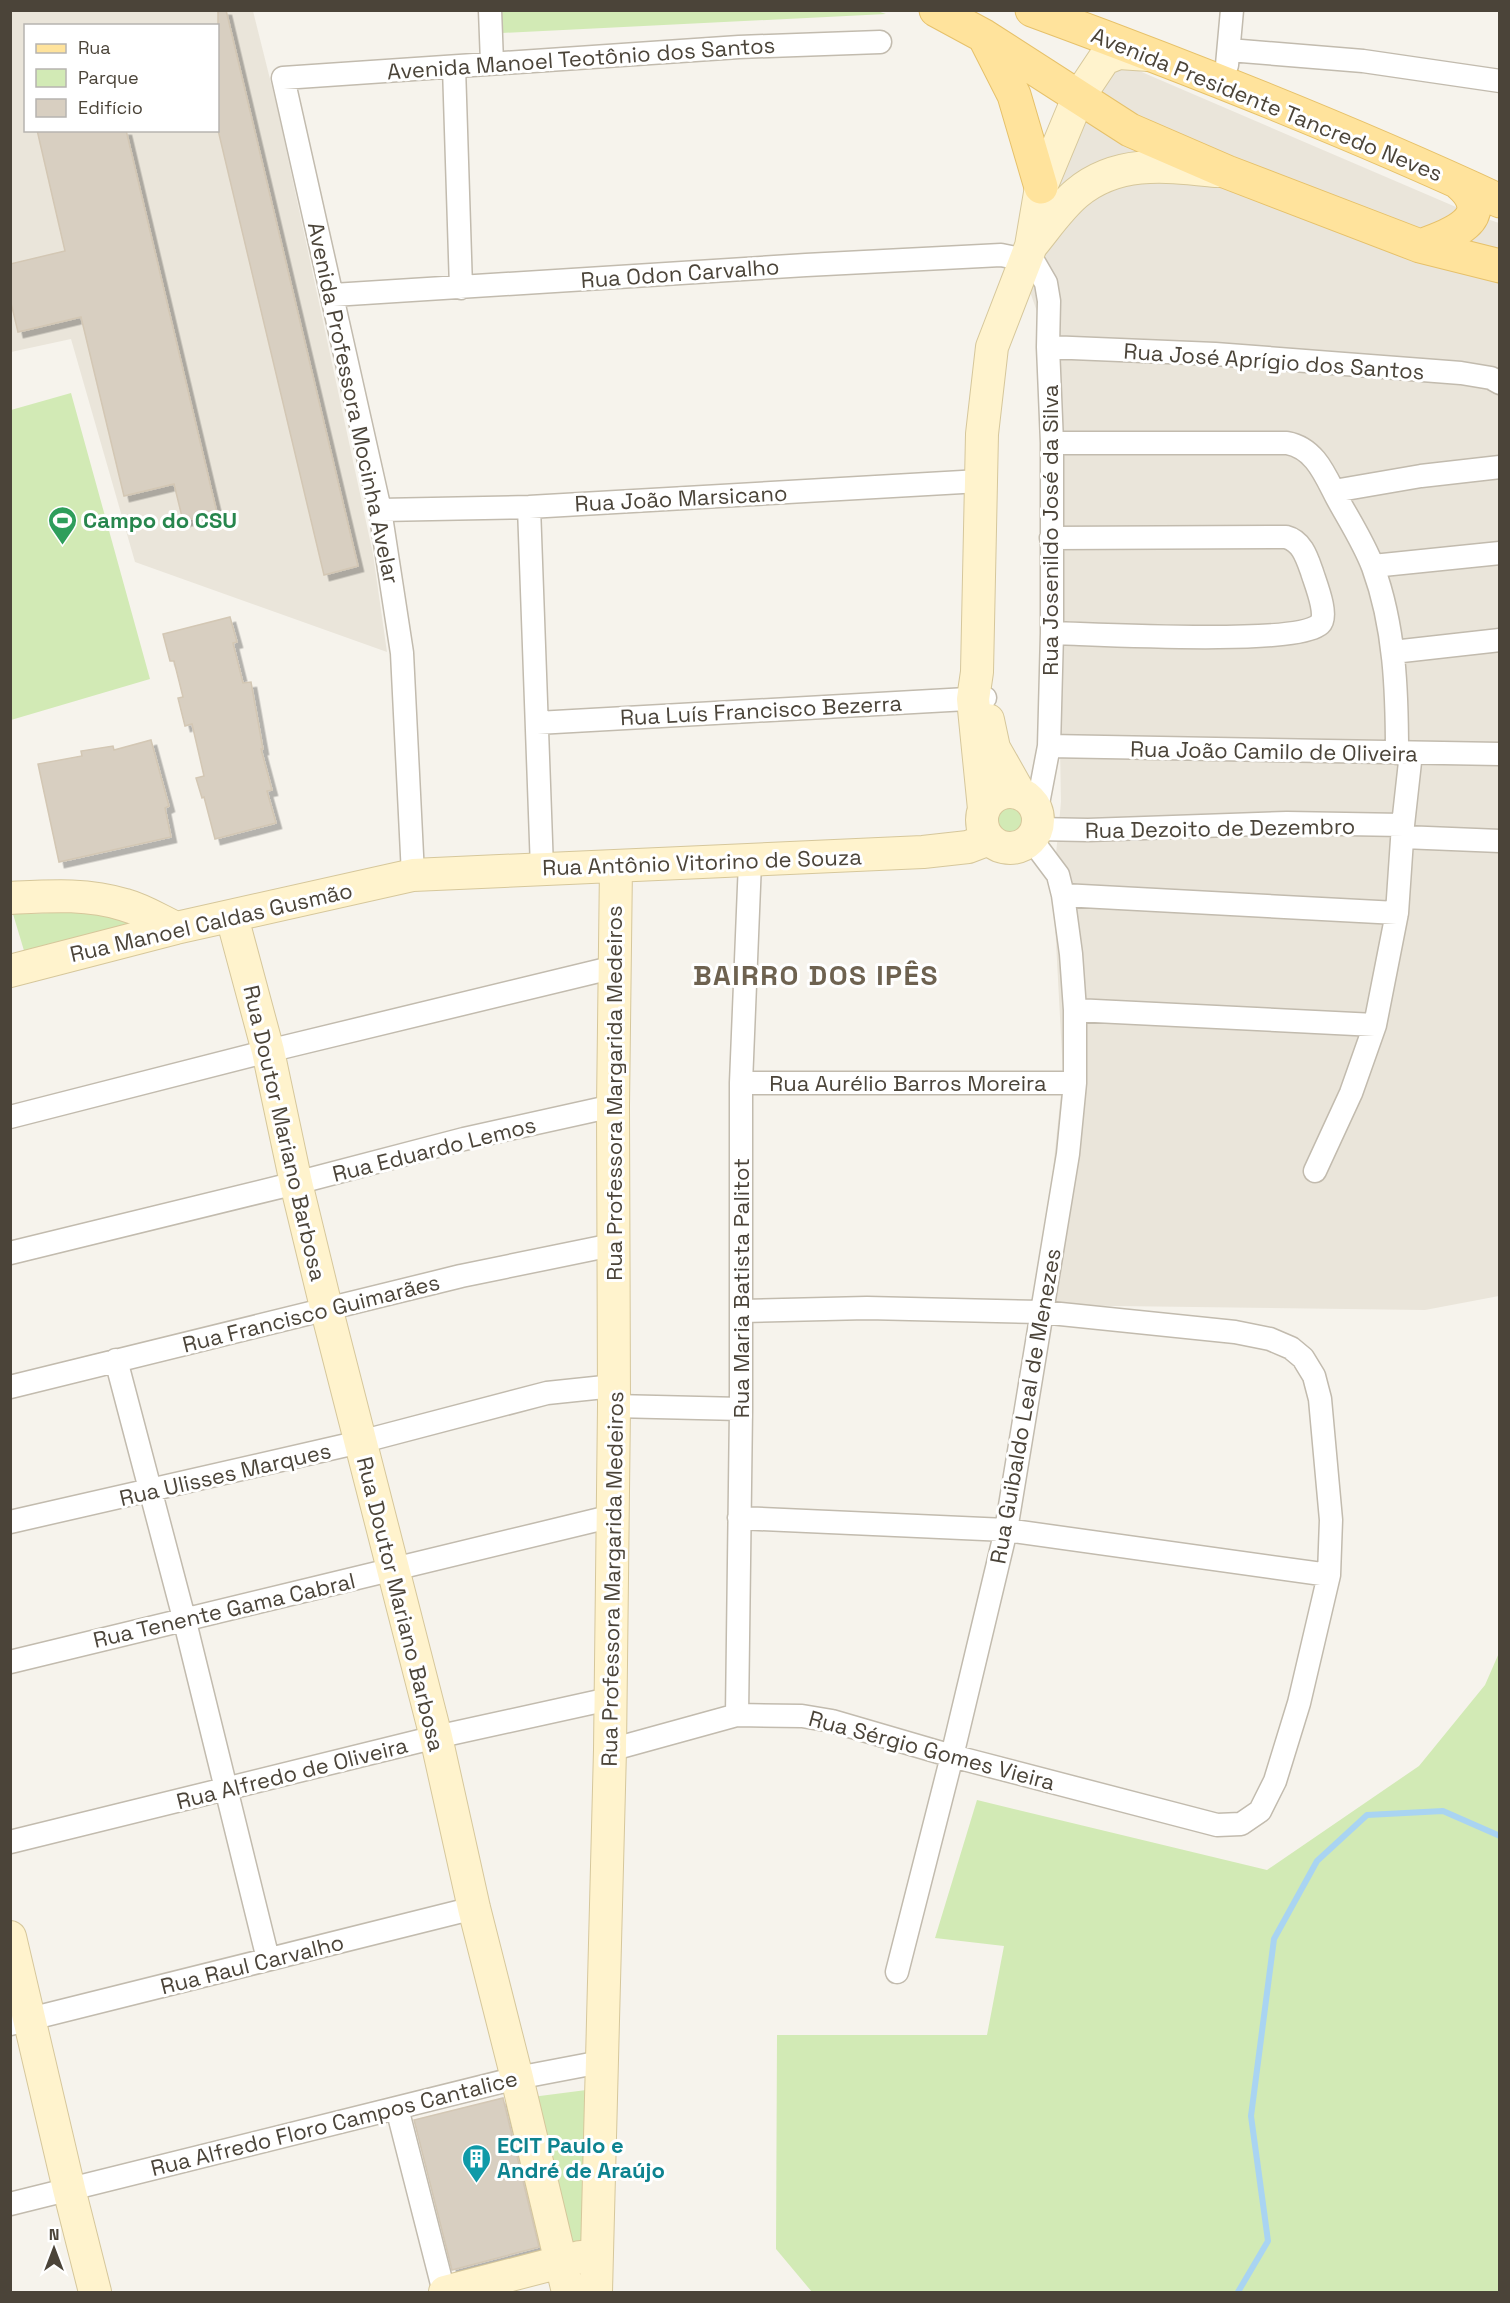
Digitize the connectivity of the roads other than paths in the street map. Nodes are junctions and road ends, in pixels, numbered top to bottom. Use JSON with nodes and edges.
{"nodes":[{"id":1,"x":490,"y":10,"type":"edge"},
{"id":2,"x":936,"y":10,"type":"edge"},
{"id":3,"x":1032,"y":10,"type":"edge"},
{"id":4,"x":1232,"y":10,"type":"edge"},
{"id":5,"x":984,"y":36,"type":"junction"},
{"id":6,"x":880,"y":42,"type":"dead end"},
{"id":7,"x":1229,"y":50,"type":"junction"},
{"id":8,"x":1149,"y":55,"type":"junction"},
{"id":9,"x":492,"y":63,"type":"junction"},
{"id":10,"x":454,"y":67,"type":"junction"},
{"id":11,"x":283,"y":78,"type":"joint"},
{"id":12,"x":1500,"y":81,"type":"edge"},
{"id":13,"x":1224,"y":85,"type":"junction"},
{"id":14,"x":1078,"y":98,"type":"junction"},
{"id":15,"x":1227,"y":172,"type":"junction"},
{"id":16,"x":1459,"y":183,"type":"junction"},
{"id":17,"x":1041,"y":187,"type":"junction"},
{"id":18,"x":1500,"y":201,"type":"edge"},
{"id":19,"x":1420,"y":246,"type":"junction"},
{"id":20,"x":1029,"y":253,"type":"junction"},
{"id":21,"x":1500,"y":266,"type":"edge"},
{"id":22,"x":461,"y":288,"type":"junction"},
{"id":23,"x":333,"y":295,"type":"junction"},
{"id":24,"x":1048,"y":347,"type":"junction"},
{"id":25,"x":1500,"y":382,"type":"edge"},
{"id":26,"x":1052,"y":443,"type":"junction"},
{"id":27,"x":1500,"y":467,"type":"edge"},
{"id":28,"x":981,"y":481,"type":"junction"},
{"id":29,"x":1334,"y":491,"type":"junction"},
{"id":30,"x":528,"y":507,"type":"junction"},
{"id":31,"x":380,"y":510,"type":"junction"},
{"id":32,"x":1051,"y":538,"type":"junction"},
{"id":33,"x":1500,"y":553,"type":"edge"},
{"id":34,"x":1373,"y":567,"type":"junction"},
{"id":35,"x":1052,"y":633,"type":"junction"},
{"id":36,"x":1500,"y":640,"type":"edge"},
{"id":37,"x":1393,"y":652,"type":"junction"},
{"id":38,"x":978,"y":690,"type":"junction"},
{"id":39,"x":537,"y":723,"type":"junction"},
{"id":40,"x":1048,"y":746,"type":"junction"},
{"id":41,"x":1404,"y":753,"type":"junction"},
{"id":42,"x":1500,"y":754,"type":"edge"},
{"id":43,"x":984,"y":809,"type":"junction"},
{"id":44,"x":1031,"y":818,"type":"junction"},
{"id":45,"x":1403,"y":831,"type":"junction"},
{"id":46,"x":989,"y":839,"type":"junction"},
{"id":47,"x":1500,"y":841,"type":"edge"},
{"id":48,"x":750,"y":862,"type":"junction"},
{"id":49,"x":616,"y":866,"type":"junction"},
{"id":50,"x":542,"y":869,"type":"junction"},
{"id":51,"x":413,"y":875,"type":"junction"},
{"id":52,"x":1063,"y":895,"type":"junction"},
{"id":53,"x":10,"y":898,"type":"edge"},
{"id":54,"x":1397,"y":913,"type":"junction"},
{"id":55,"x":232,"y":916,"type":"junction"},
{"id":56,"x":176,"y":928,"type":"junction"},
{"id":57,"x":615,"y":967,"type":"junction"},
{"id":58,"x":10,"y":971,"type":"edge"},
{"id":59,"x":1075,"y":1010,"type":"junction"},
{"id":60,"x":1375,"y":1025,"type":"junction"},
{"id":61,"x":268,"y":1051,"type":"junction"},
{"id":62,"x":741,"y":1083,"type":"junction"},
{"id":63,"x":1075,"y":1083,"type":"junction"},
{"id":64,"x":613,"y":1106,"type":"junction"},
{"id":65,"x":10,"y":1117,"type":"edge"},
{"id":66,"x":1315,"y":1171,"type":"dead end"},
{"id":67,"x":296,"y":1183,"type":"junction"},
{"id":68,"x":612,"y":1245,"type":"junction"},
{"id":69,"x":10,"y":1253,"type":"edge"},
{"id":70,"x":327,"y":1311,"type":"junction"},
{"id":71,"x":742,"y":1311,"type":"junction"},
{"id":72,"x":1041,"y":1312,"type":"junction"},
{"id":73,"x":116,"y":1360,"type":"junction"},
{"id":74,"x":10,"y":1387,"type":"edge"},
{"id":75,"x":614,"y":1396,"type":"junction"},
{"id":76,"x":741,"y":1409,"type":"junction"},
{"id":77,"x":360,"y":1442,"type":"junction"},
{"id":78,"x":150,"y":1492,"type":"junction"},
{"id":79,"x":613,"y":1516,"type":"junction"},
{"id":80,"x":739,"y":1518,"type":"junction"},
{"id":81,"x":10,"y":1522,"type":"edge"},
{"id":82,"x":1006,"y":1530,"type":"junction"},
{"id":83,"x":392,"y":1571,"type":"junction"},
{"id":84,"x":1329,"y":1575,"type":"junction"},
{"id":85,"x":184,"y":1618,"type":"junction"},
{"id":86,"x":10,"y":1662,"type":"edge"},
{"id":87,"x":609,"y":1699,"type":"junction"},
{"id":88,"x":737,"y":1715,"type":"junction"},
{"id":89,"x":436,"y":1737,"type":"junction"},
{"id":90,"x":610,"y":1750,"type":"junction"},
{"id":91,"x":952,"y":1756,"type":"junction"},
{"id":92,"x":225,"y":1791,"type":"junction"},
{"id":93,"x":10,"y":1842,"type":"edge"},
{"id":94,"x":474,"y":1908,"type":"junction"},
{"id":95,"x":10,"y":1937,"type":"edge"},
{"id":96,"x":268,"y":1959,"type":"junction"},
{"id":97,"x":897,"y":1972,"type":"dead end"},
{"id":98,"x":21,"y":2022,"type":"edge"},
{"id":99,"x":601,"y":2062,"type":"junction"},
{"id":100,"x":517,"y":2078,"type":"junction"},
{"id":101,"x":397,"y":2108,"type":"junction"},
{"id":102,"x":69,"y":2189,"type":"junction"},
{"id":103,"x":10,"y":2204,"type":"edge"},
{"id":104,"x":597,"y":2254,"type":"junction"},
{"id":105,"x":559,"y":2261,"type":"junction"},
{"id":106,"x":95,"y":2292,"type":"edge"},
{"id":107,"x":444,"y":2292,"type":"edge"},
{"id":108,"x":568,"y":2292,"type":"edge"},
{"id":109,"x":596,"y":2292,"type":"edge"}],
"edges":[{"from":1,"to":9,"type":"street"},
{"from":2,"to":5,"type":"main road"},
{"from":3,"to":8,"type":"main road","name":"Avenida Presidente Tancredo Neves"},
{"from":4,"to":7,"type":"street"},
{"from":5,"to":14,"type":"main road"},
{"from":5,"to":17,"type":"main road"},
{"from":6,"to":9,"type":"street","name":"Avenida Manoel Teotônio dos Santos"},
{"from":7,"to":12,"type":"street"},
{"from":7,"to":13,"type":"street"},
{"from":8,"to":13,"type":"main road","name":"Avenida Presidente Tancredo Neves"},
{"from":8,"to":14,"type":"main road"},
{"from":9,"to":10,"type":"street","name":"Avenida Manoel Teotônio dos Santos"},
{"from":10,"to":11,"type":"street","name":"Avenida Manoel Teotônio dos Santos"},
{"from":10,"to":22,"type":"street"},
{"from":11,"to":23,"type":"street","name":"Avenida Professora Mocinha Avelar"},
{"from":13,"to":16,"type":"main road","name":"Avenida Presidente Tancredo Neves"},
{"from":14,"to":15,"type":"main road"},
{"from":14,"to":17,"type":"main road"},
{"from":15,"to":19,"type":"main road"},
{"from":15,"to":20,"type":"main road"},
{"from":16,"to":18,"type":"main road","name":"Avenida Presidente Tancredo Neves"},
{"from":16,"to":19,"type":"main road"},
{"from":17,"to":20,"type":"main road"},
{"from":19,"to":21,"type":"main road"},
{"from":20,"to":22,"type":"street","name":"Rua Odon Carvalho"},
{"from":20,"to":24,"type":"street","name":"Rua Josenildo José da Silva"},
{"from":20,"to":28,"type":"main road"},
{"from":22,"to":23,"type":"street","name":"Rua Odon Carvalho"},
{"from":23,"to":31,"type":"street","name":"Avenida Professora Mocinha Avelar"},
{"from":24,"to":25,"type":"street","name":"Rua José Aprígio dos Santos"},
{"from":24,"to":26,"type":"street","name":"Rua Josenildo José da Silva"},
{"from":26,"to":29,"type":"street"},
{"from":26,"to":32,"type":"street","name":"Rua Josenildo José da Silva"},
{"from":27,"to":29,"type":"street"},
{"from":28,"to":30,"type":"street","name":"Rua João Marsicano"},
{"from":28,"to":38,"type":"main road"},
{"from":29,"to":34,"type":"street"},
{"from":30,"to":31,"type":"street","name":"Rua João Marsicano"},
{"from":30,"to":39,"type":"street"},
{"from":31,"to":51,"type":"street","name":"Avenida Professora Mocinha Avelar"},
{"from":32,"to":35,"type":"street","name":"Rua Josenildo José da Silva"},
{"from":32,"to":35,"type":"street"},
{"from":33,"to":34,"type":"street"},
{"from":34,"to":37,"type":"street"},
{"from":35,"to":40,"type":"street","name":"Rua Josenildo José da Silva"},
{"from":36,"to":37,"type":"street"},
{"from":37,"to":41,"type":"street"},
{"from":38,"to":39,"type":"street","name":"Rua Luís Francisco Bezerra"},
{"from":38,"to":43,"type":"main road"},
{"from":38,"to":44,"type":"main road"},
{"from":39,"to":50,"type":"street"},
{"from":40,"to":41,"type":"street","name":"Rua João Camilo de Oliveira"},
{"from":40,"to":44,"type":"street","name":"Rua Josenildo José da Silva"},
{"from":41,"to":42,"type":"street","name":"Rua João Camilo de Oliveira"},
{"from":41,"to":45,"type":"street"},
{"from":43,"to":44,"type":"main road"},
{"from":43,"to":46,"type":"main road"},
{"from":44,"to":45,"type":"street","name":"Rua Dezoito de Dezembro"},
{"from":44,"to":46,"type":"main road"},
{"from":44,"to":52,"type":"street","name":"Rua Guibaldo Leal de Menezes"},
{"from":45,"to":47,"type":"street","name":"Rua Dezoito de Dezembro"},
{"from":45,"to":54,"type":"street"},
{"from":46,"to":48,"type":"main road","name":"Rua Antônio Vitorino de Souza"},
{"from":48,"to":49,"type":"main road","name":"Rua Antônio Vitorino de Souza"},
{"from":48,"to":62,"type":"street","name":"Rua Maria Batista Palitot"},
{"from":49,"to":50,"type":"main road","name":"Rua Antônio Vitorino de Souza"},
{"from":49,"to":57,"type":"main road","name":"Rua Professora Margarida Medeiros"},
{"from":50,"to":51,"type":"main road","name":"Rua Antônio Vitorino de Souza"},
{"from":51,"to":55,"type":"main road","name":"Rua Manoel Caldas Gusmão"},
{"from":52,"to":54,"type":"street"},
{"from":52,"to":59,"type":"street","name":"Rua Guibaldo Leal de Menezes"},
{"from":53,"to":56,"type":"main road"},
{"from":54,"to":60,"type":"street"},
{"from":55,"to":56,"type":"main road","name":"Rua Manoel Caldas Gusmão"},
{"from":55,"to":61,"type":"main road","name":"Rua Doutor Mariano Barbosa"},
{"from":56,"to":58,"type":"main road","name":"Rua Manoel Caldas Gusmão"},
{"from":57,"to":61,"type":"street"},
{"from":57,"to":64,"type":"main road","name":"Rua Professora Margarida Medeiros"},
{"from":59,"to":60,"type":"street"},
{"from":59,"to":63,"type":"street","name":"Rua Guibaldo Leal de Menezes"},
{"from":60,"to":66,"type":"street"},
{"from":61,"to":65,"type":"street"},
{"from":61,"to":67,"type":"main road","name":"Rua Doutor Mariano Barbosa"},
{"from":62,"to":63,"type":"street","name":"Rua Aurélio Barros Moreira"},
{"from":62,"to":71,"type":"street","name":"Rua Maria Batista Palitot"},
{"from":63,"to":72,"type":"street","name":"Rua Guibaldo Leal de Menezes"},
{"from":64,"to":67,"type":"street","name":"Rua Eduardo Lemos"},
{"from":64,"to":68,"type":"main road","name":"Rua Professora Margarida Medeiros"},
{"from":67,"to":69,"type":"street","name":"Rua Eduardo Lemos"},
{"from":67,"to":70,"type":"main road","name":"Rua Doutor Mariano Barbosa"},
{"from":68,"to":70,"type":"street","name":"Rua Francisco Guimarães"},
{"from":68,"to":75,"type":"main road","name":"Rua Professora Margarida Medeiros"},
{"from":70,"to":73,"type":"street","name":"Rua Francisco Guimarães"},
{"from":70,"to":77,"type":"main road","name":"Rua Doutor Mariano Barbosa"},
{"from":71,"to":72,"type":"street"},
{"from":71,"to":76,"type":"street","name":"Rua Maria Batista Palitot"},
{"from":72,"to":82,"type":"street","name":"Rua Guibaldo Leal de Menezes"},
{"from":72,"to":84,"type":"street"},
{"from":73,"to":74,"type":"street","name":"Rua Francisco Guimarães"},
{"from":73,"to":78,"type":"street"},
{"from":75,"to":76,"type":"street","name":"Rua Ulisses Marques"},
{"from":75,"to":77,"type":"street","name":"Rua Ulisses Marques"},
{"from":75,"to":79,"type":"main road","name":"Rua Professora Margarida Medeiros"},
{"from":76,"to":80,"type":"street","name":"Rua Maria Batista Palitot"},
{"from":77,"to":78,"type":"street","name":"Rua Ulisses Marques"},
{"from":77,"to":83,"type":"main road","name":"Rua Doutor Mariano Barbosa"},
{"from":78,"to":81,"type":"street","name":"Rua Ulisses Marques"},
{"from":78,"to":85,"type":"street"},
{"from":79,"to":83,"type":"street","name":"Rua Tenente Gama Cabral"},
{"from":79,"to":87,"type":"main road","name":"Rua Professora Margarida Medeiros"},
{"from":80,"to":82,"type":"street"},
{"from":80,"to":88,"type":"street","name":"Rua Maria Batista Palitot"},
{"from":82,"to":84,"type":"street"},
{"from":82,"to":91,"type":"street","name":"Rua Guibaldo Leal de Menezes"},
{"from":83,"to":85,"type":"street","name":"Rua Tenente Gama Cabral"},
{"from":83,"to":89,"type":"main road","name":"Rua Doutor Mariano Barbosa"},
{"from":84,"to":91,"type":"street","name":"Rua Sérgio Gomes Vieira"},
{"from":85,"to":86,"type":"street","name":"Rua Tenente Gama Cabral"},
{"from":85,"to":92,"type":"street"},
{"from":87,"to":89,"type":"street","name":"Rua Alfredo de Oliveira"},
{"from":87,"to":90,"type":"main road","name":"Rua Professora Margarida Medeiros"},
{"from":88,"to":90,"type":"street","name":"Rua Sérgio Gomes Vieira"},
{"from":88,"to":91,"type":"street","name":"Rua Sérgio Gomes Vieira"},
{"from":89,"to":92,"type":"street","name":"Rua Alfredo de Oliveira"},
{"from":89,"to":94,"type":"main road","name":"Rua Doutor Mariano Barbosa"},
{"from":90,"to":99,"type":"main road","name":"Rua Professora Margarida Medeiros"},
{"from":91,"to":97,"type":"street","name":"Rua Guibaldo Leal de Menezes"},
{"from":92,"to":93,"type":"street","name":"Rua Alfredo de Oliveira"},
{"from":92,"to":96,"type":"street"},
{"from":94,"to":96,"type":"street","name":"Rua Raul Carvalho"},
{"from":94,"to":100,"type":"main road","name":"Rua Doutor Mariano Barbosa"},
{"from":95,"to":98,"type":"main road"},
{"from":96,"to":98,"type":"street","name":"Rua Raul Carvalho"},
{"from":98,"to":102,"type":"main road"},
{"from":99,"to":100,"type":"street","name":"Rua Alfredo Floro Campos Cantalice"},
{"from":99,"to":104,"type":"main road","name":"Rua Professora Margarida Medeiros"},
{"from":100,"to":101,"type":"street","name":"Rua Alfredo Floro Campos Cantalice"},
{"from":100,"to":105,"type":"main road","name":"Rua Doutor Mariano Barbosa"},
{"from":101,"to":102,"type":"street","name":"Rua Alfredo Floro Campos Cantalice"},
{"from":101,"to":107,"type":"street"},
{"from":102,"to":103,"type":"street","name":"Rua Alfredo Floro Campos Cantalice"},
{"from":102,"to":106,"type":"main road"},
{"from":104,"to":105,"type":"main road"},
{"from":104,"to":109,"type":"main road","name":"Rua Professora Margarida Medeiros"},
{"from":105,"to":107,"type":"main road"},
{"from":105,"to":108,"type":"main road","name":"Rua Doutor Mariano Barbosa"}]}
